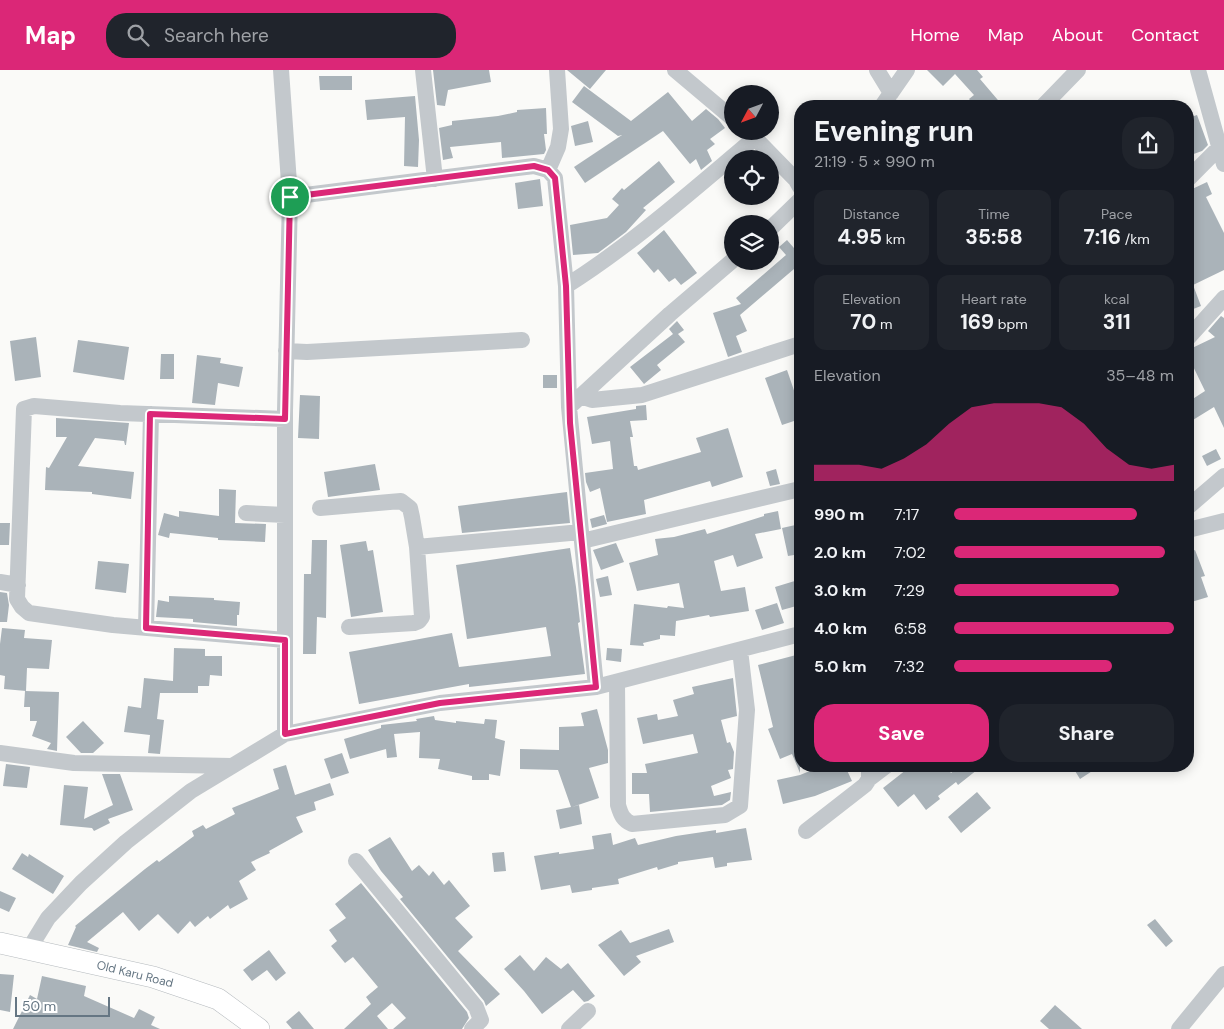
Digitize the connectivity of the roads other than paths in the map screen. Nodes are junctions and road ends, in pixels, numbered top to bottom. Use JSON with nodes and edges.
{"nodes":[{"id":1,"x":281,"y":70,"type":"edge"},
{"id":2,"x":423,"y":70,"type":"edge"},
{"id":3,"x":558,"y":70,"type":"edge"},
{"id":4,"x":674,"y":70,"type":"edge"},
{"id":5,"x":877,"y":70,"type":"edge"},
{"id":6,"x":907,"y":70,"type":"edge"},
{"id":7,"x":1078,"y":70,"type":"edge"},
{"id":8,"x":1198,"y":70,"type":"edge"},
{"id":9,"x":887,"y":100,"type":"edge"},
{"id":10,"x":1049,"y":100,"type":"edge"},
{"id":11,"x":724,"y":111,"type":"edge"},
{"id":12,"x":745,"y":140,"type":"edge"},
{"id":13,"x":758,"y":140,"type":"edge"},
{"id":14,"x":1219,"y":148,"type":"junction"},
{"id":15,"x":1224,"y":164,"type":"edge"},
{"id":16,"x":548,"y":170,"type":"junction"},
{"id":17,"x":1194,"y":173,"type":"edge"},
{"id":18,"x":794,"y":178,"type":"edge"},
{"id":19,"x":435,"y":179,"type":"junction"},
{"id":20,"x":290,"y":197,"type":"junction"},
{"id":21,"x":794,"y":206,"type":"edge"},
{"id":22,"x":779,"y":220,"type":"edge"},
{"id":23,"x":724,"y":268,"type":"edge"},
{"id":24,"x":566,"y":286,"type":"junction"},
{"id":25,"x":1224,"y":298,"type":"edge"},
{"id":26,"x":1194,"y":331,"type":"edge"},
{"id":27,"x":522,"y":340,"type":"dead end"},
{"id":28,"x":794,"y":346,"type":"edge"},
{"id":29,"x":286,"y":351,"type":"junction"},
{"id":30,"x":575,"y":402,"type":"junction"},
{"id":31,"x":150,"y":414,"type":"junction"},
{"id":32,"x":285,"y":419,"type":"junction"},
{"id":33,"x":1224,"y":476,"type":"edge"},
{"id":34,"x":794,"y":490,"type":"edge"},
{"id":35,"x":1194,"y":501,"type":"edge"},
{"id":36,"x":320,"y":508,"type":"dead end"},
{"id":37,"x":246,"y":513,"type":"dead end"},
{"id":38,"x":285,"y":515,"type":"junction"},
{"id":39,"x":1224,"y":521,"type":"edge"},
{"id":40,"x":1194,"y":528,"type":"edge"},
{"id":41,"x":582,"y":537,"type":"junction"},
{"id":42,"x":417,"y":547,"type":"junction"},
{"id":43,"x":0,"y":582,"type":"edge"},
{"id":44,"x":18,"y":585,"type":"junction"},
{"id":45,"x":349,"y":627,"type":"dead end"},
{"id":46,"x":146,"y":628,"type":"junction"},
{"id":47,"x":794,"y":636,"type":"edge"},
{"id":48,"x":285,"y":640,"type":"junction"},
{"id":49,"x":740,"y":650,"type":"junction"},
{"id":50,"x":617,"y":682,"type":"junction"},
{"id":51,"x":596,"y":687,"type":"junction"},
{"id":52,"x":285,"y":734,"type":"junction"},
{"id":53,"x":0,"y":753,"type":"edge"},
{"id":54,"x":232,"y":766,"type":"junction"},
{"id":55,"x":869,"y":773,"type":"edge"},
{"id":56,"x":806,"y":831,"type":"dead end"},
{"id":57,"x":356,"y":861,"type":"dead end"},
{"id":58,"x":0,"y":943,"type":"edge"},
{"id":59,"x":29,"y":949,"type":"junction"},
{"id":60,"x":1222,"y":981,"type":"edge"},
{"id":61,"x":588,"y":1011,"type":"dead end"},
{"id":62,"x":1189,"y":1025,"type":"edge"},
{"id":63,"x":259,"y":1029,"type":"edge"},
{"id":64,"x":472,"y":1029,"type":"edge"},
{"id":65,"x":569,"y":1029,"type":"edge"}],
"edges":[{"from":1,"to":20,"type":"street"},
{"from":2,"to":19,"type":"street"},
{"from":3,"to":16,"type":"street"},
{"from":4,"to":11,"type":"street"},
{"from":5,"to":9,"type":"street"},
{"from":6,"to":9,"type":"street"},
{"from":7,"to":10,"type":"street"},
{"from":8,"to":14,"type":"street"},
{"from":12,"to":24,"type":"street"},
{"from":13,"to":18,"type":"street"},
{"from":14,"to":15,"type":"street"},
{"from":14,"to":17,"type":"street"},
{"from":16,"to":19,"type":"street"},
{"from":16,"to":24,"type":"street"},
{"from":19,"to":20,"type":"street"},
{"from":20,"to":29,"type":"street"},
{"from":21,"to":22,"type":"street"},
{"from":23,"to":30,"type":"street"},
{"from":24,"to":30,"type":"street"},
{"from":25,"to":26,"type":"street"},
{"from":27,"to":29,"type":"street"},
{"from":28,"to":30,"type":"street"},
{"from":29,"to":32,"type":"street"},
{"from":30,"to":41,"type":"street"},
{"from":31,"to":32,"type":"street"},
{"from":31,"to":44,"type":"street"},
{"from":31,"to":46,"type":"street"},
{"from":32,"to":38,"type":"street"},
{"from":33,"to":35,"type":"street"},
{"from":34,"to":41,"type":"street"},
{"from":36,"to":42,"type":"street"},
{"from":37,"to":38,"type":"street"},
{"from":38,"to":48,"type":"street"},
{"from":39,"to":40,"type":"street"},
{"from":41,"to":42,"type":"street"},
{"from":41,"to":51,"type":"street"},
{"from":42,"to":45,"type":"street"},
{"from":43,"to":44,"type":"street"},
{"from":44,"to":46,"type":"street"},
{"from":46,"to":48,"type":"street"},
{"from":47,"to":49,"type":"street"},
{"from":48,"to":52,"type":"street"},
{"from":49,"to":50,"type":"street"},
{"from":49,"to":50,"type":"street"},
{"from":50,"to":51,"type":"street"},
{"from":51,"to":52,"type":"street"},
{"from":52,"to":54,"type":"street"},
{"from":53,"to":54,"type":"street"},
{"from":54,"to":59,"type":"street"},
{"from":55,"to":56,"type":"street"},
{"from":57,"to":64,"type":"street"},
{"from":58,"to":59,"type":"main road","name":"Old Karu Road"},
{"from":59,"to":63,"type":"main road","name":"Old Karu Road"},
{"from":60,"to":62,"type":"street"},
{"from":61,"to":65,"type":"street"}]}
